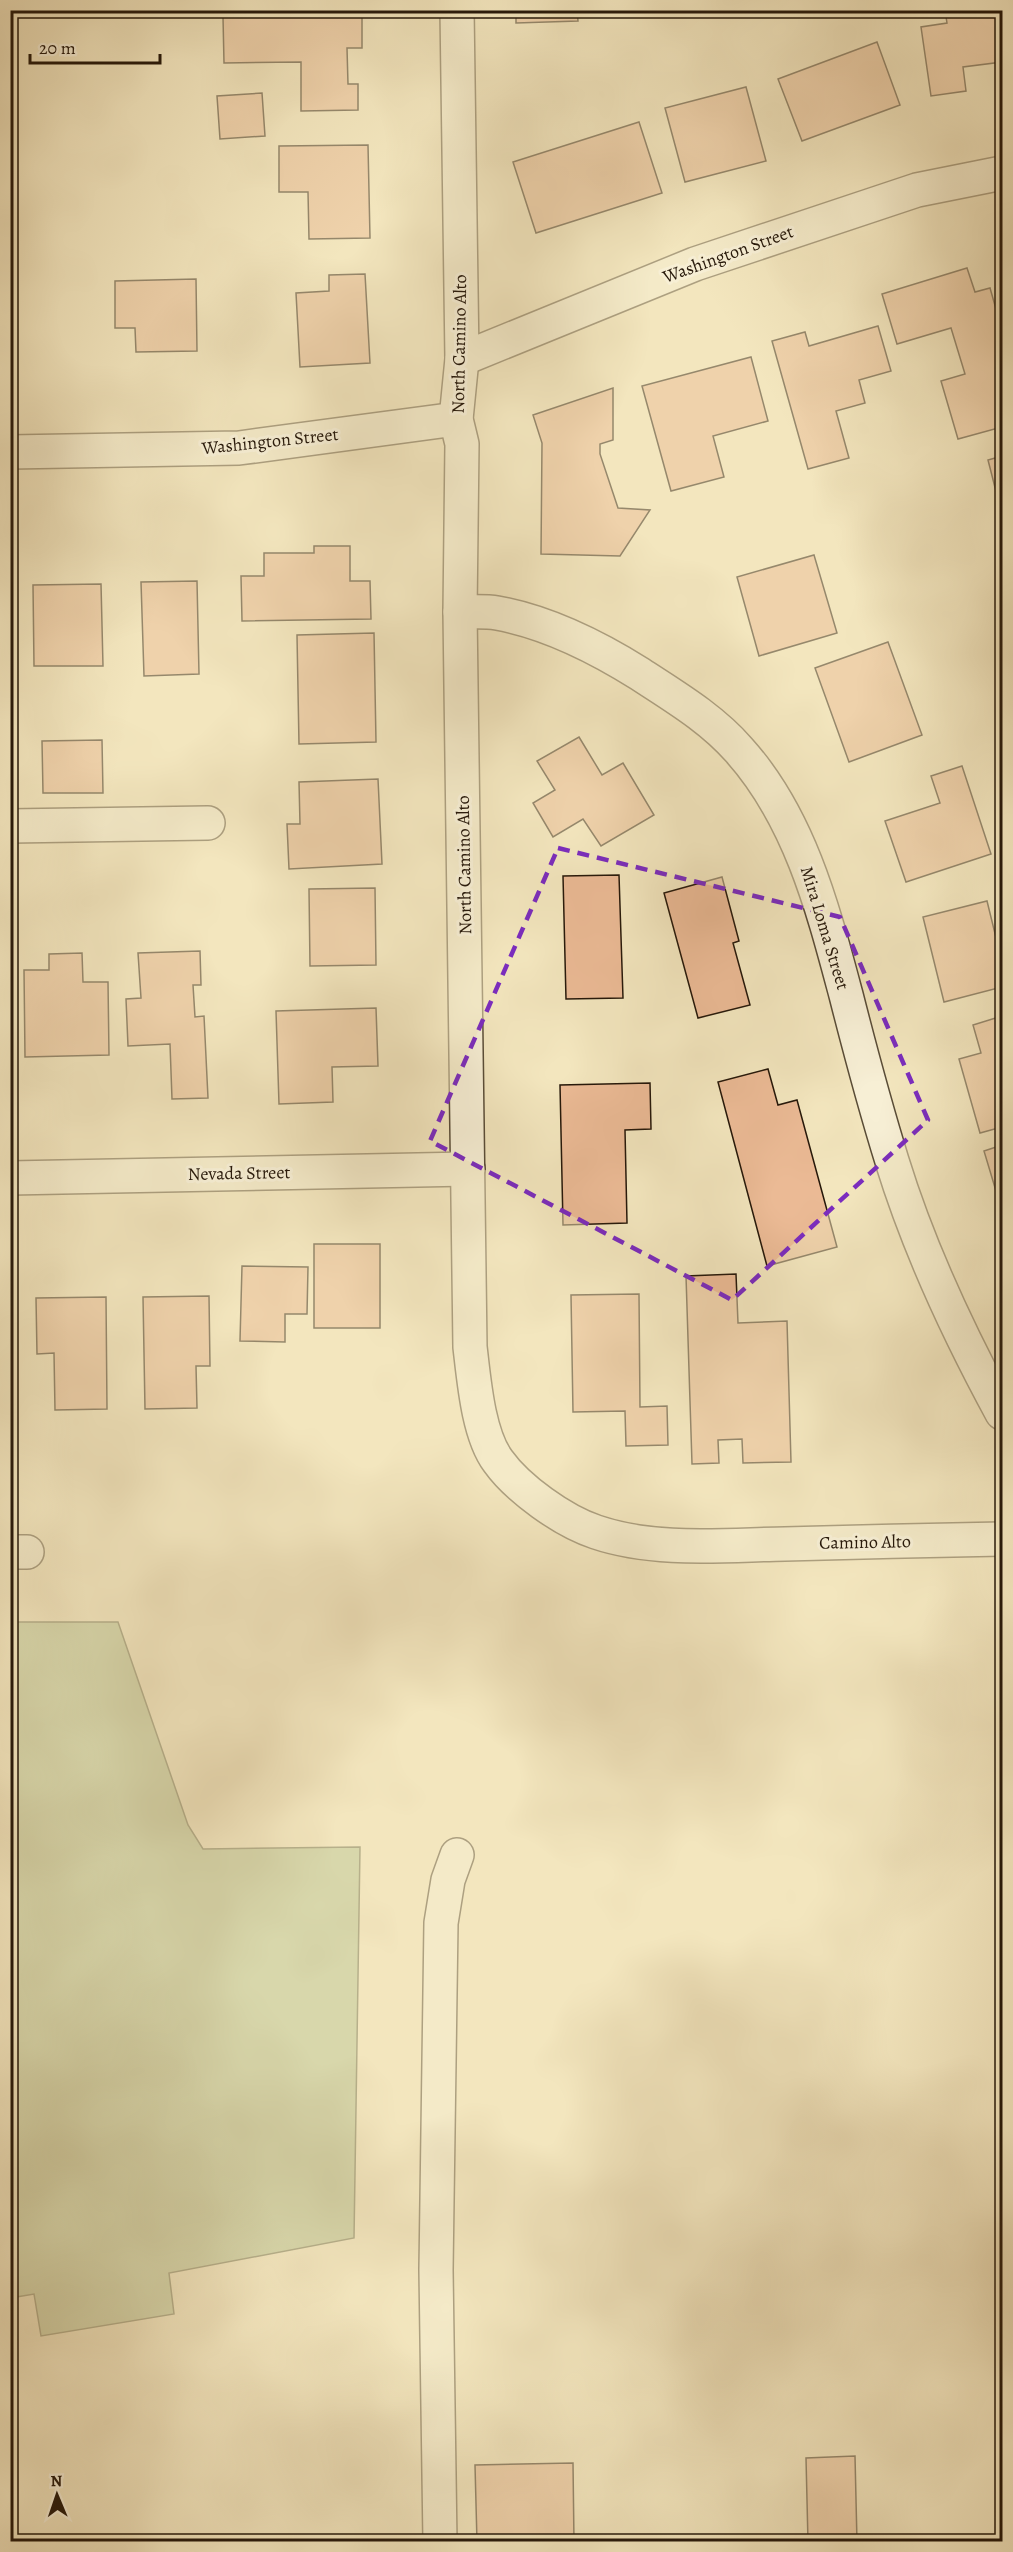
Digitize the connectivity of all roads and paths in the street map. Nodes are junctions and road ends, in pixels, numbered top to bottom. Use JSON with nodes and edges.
{"nodes":[{"id":1,"x":456,"y":10,"type":"edge"},
{"id":2,"x":1002,"y":173,"type":"edge"},
{"id":3,"x":462,"y":359,"type":"junction"},
{"id":4,"x":456,"y":418,"type":"junction"},
{"id":5,"x":10,"y":452,"type":"edge"},
{"id":6,"x":460,"y":612,"type":"junction"},
{"id":7,"x":208,"y":823,"type":"dead end"},
{"id":8,"x":10,"y":826,"type":"edge"},
{"id":9,"x":468,"y":1169,"type":"junction"},
{"id":10,"x":10,"y":1178,"type":"edge"},
{"id":11,"x":1002,"y":1413,"type":"edge"},
{"id":12,"x":1002,"y":1539,"type":"edge"},
{"id":13,"x":727,"y":1545,"type":"joint"},
{"id":14,"x":458,"y":1856,"type":"dead end"},
{"id":15,"x":440,"y":2541,"type":"edge"}],
"edges":[{"from":1,"to":3,"type":"street","name":"North Camino Alto"},
{"from":2,"to":3,"type":"street","name":"Washington Street"},
{"from":3,"to":4,"type":"street","name":"North Camino Alto"},
{"from":4,"to":5,"type":"street","name":"Washington Street"},
{"from":4,"to":6,"type":"street","name":"North Camino Alto"},
{"from":6,"to":9,"type":"street","name":"North Camino Alto"},
{"from":6,"to":11,"type":"street","name":"Mira Loma Street"},
{"from":7,"to":8,"type":"street"},
{"from":9,"to":10,"type":"street","name":"Nevada Street"},
{"from":9,"to":13,"type":"street","name":"North Camino Alto"},
{"from":12,"to":13,"type":"street","name":"Camino Alto"},
{"from":14,"to":15,"type":"street"}]}
